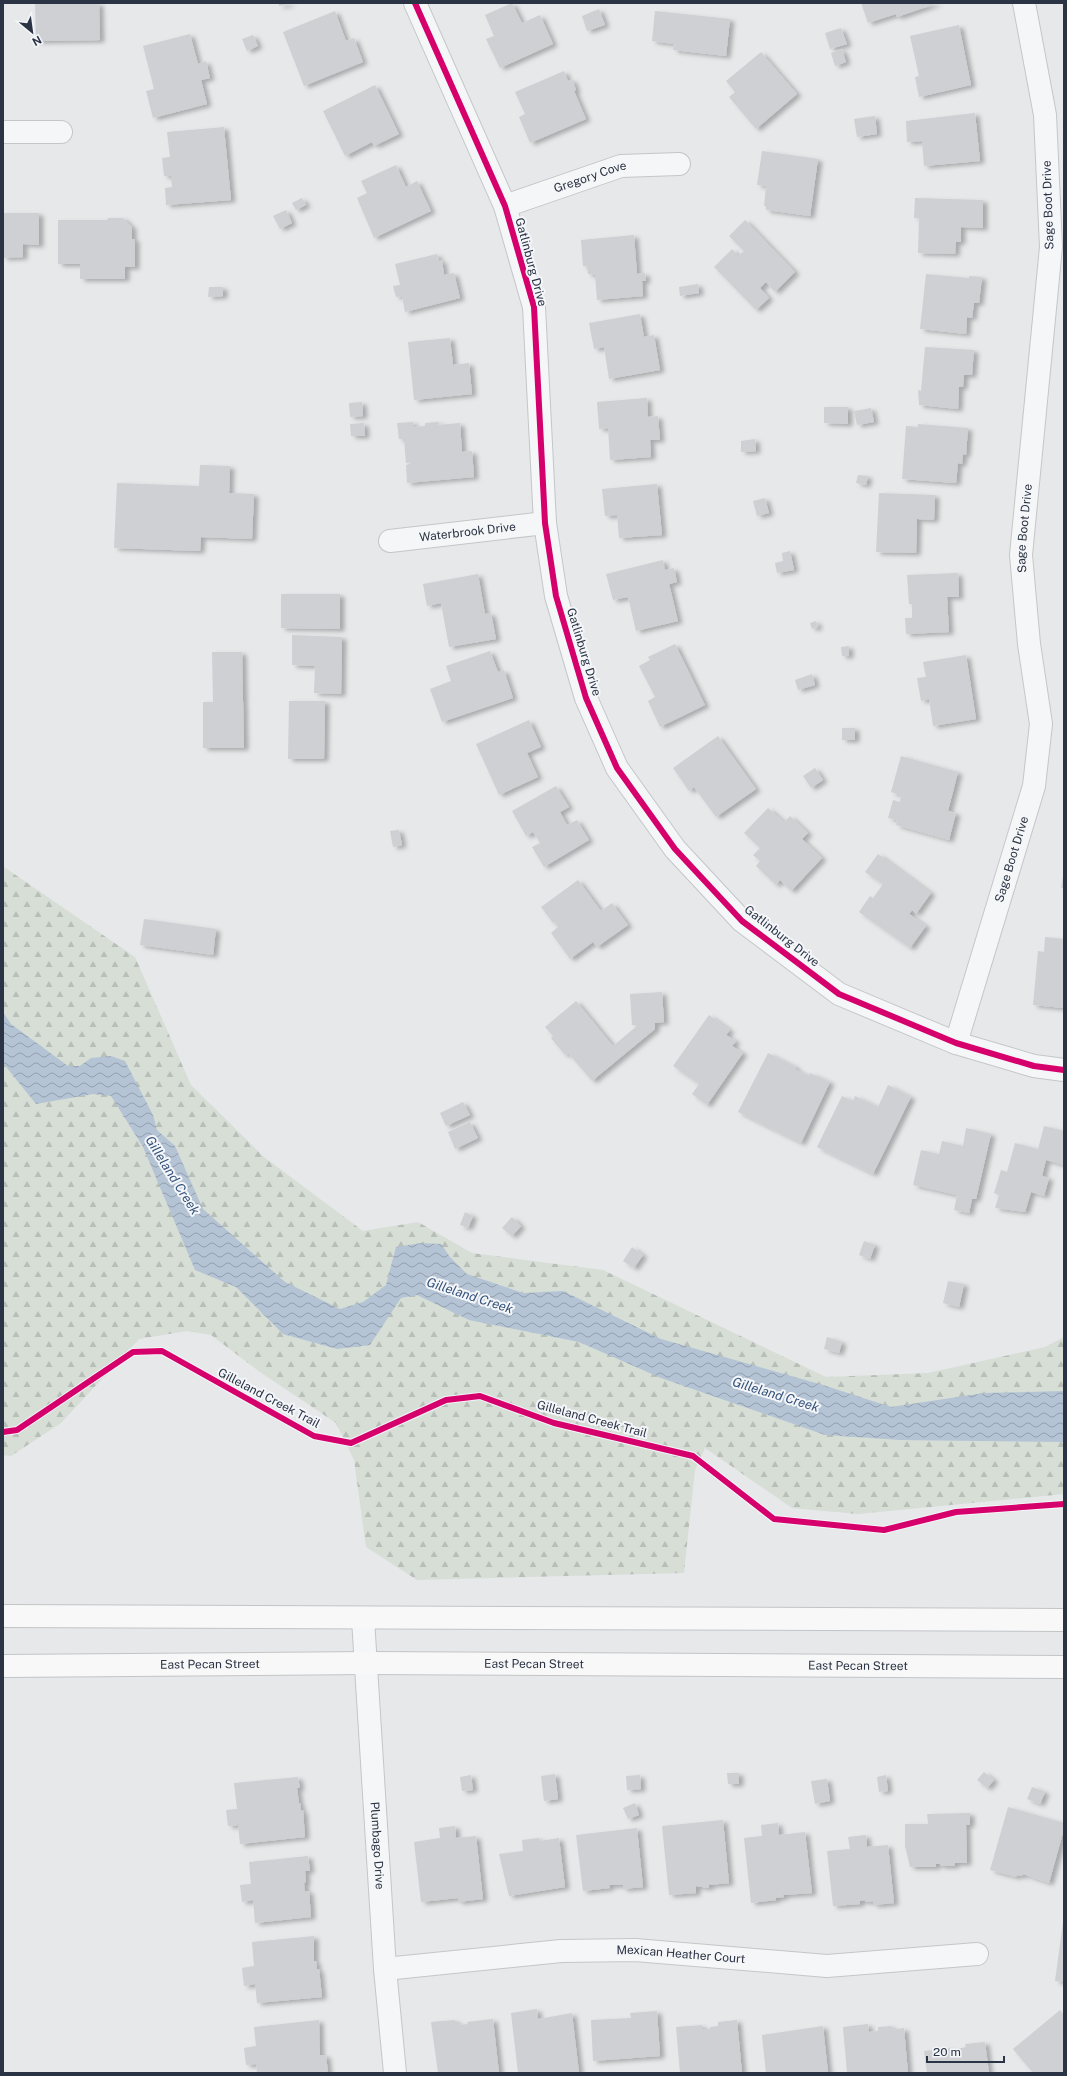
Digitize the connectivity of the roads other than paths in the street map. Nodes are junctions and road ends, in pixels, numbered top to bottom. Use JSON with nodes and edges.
{"nodes":[{"id":1,"x":415,"y":3,"type":"edge"},
{"id":2,"x":1024,"y":3,"type":"edge"},
{"id":3,"x":3,"y":132,"type":"edge"},
{"id":4,"x":61,"y":132,"type":"dead end"},
{"id":5,"x":679,"y":164,"type":"dead end"},
{"id":6,"x":505,"y":206,"type":"junction"},
{"id":7,"x":545,"y":523,"type":"junction"},
{"id":8,"x":390,"y":541,"type":"dead end"},
{"id":9,"x":956,"y":1043,"type":"junction"},
{"id":10,"x":1064,"y":1070,"type":"edge"},
{"id":11,"x":3,"y":1616,"type":"edge"},
{"id":12,"x":363,"y":1619,"type":"junction"},
{"id":13,"x":1064,"y":1620,"type":"edge"},
{"id":14,"x":366,"y":1663,"type":"junction"},
{"id":15,"x":3,"y":1666,"type":"edge"},
{"id":16,"x":1064,"y":1667,"type":"edge"},
{"id":17,"x":977,"y":1954,"type":"dead end"},
{"id":18,"x":385,"y":1969,"type":"junction"},
{"id":19,"x":395,"y":2073,"type":"edge"}],
"edges":[{"from":1,"to":6,"type":"street","name":"Gatlinburg Drive"},
{"from":2,"to":9,"type":"street","name":"Sage Boot Drive"},
{"from":3,"to":4,"type":"street"},
{"from":5,"to":6,"type":"street","name":"Gregory Cove"},
{"from":6,"to":7,"type":"street","name":"Gatlinburg Drive"},
{"from":7,"to":8,"type":"street","name":"Waterbrook Drive"},
{"from":7,"to":9,"type":"street","name":"Gatlinburg Drive"},
{"from":9,"to":10,"type":"street","name":"Gatlinburg Drive"},
{"from":11,"to":12,"type":"main road"},
{"from":12,"to":13,"type":"main road"},
{"from":12,"to":14,"type":"street","name":"Plumbago Drive"},
{"from":14,"to":15,"type":"main road","name":"East Pecan Street"},
{"from":14,"to":16,"type":"main road","name":"East Pecan Street"},
{"from":14,"to":18,"type":"street","name":"Plumbago Drive"},
{"from":17,"to":18,"type":"street","name":"Mexican Heather Court"},
{"from":18,"to":19,"type":"street","name":"Plumbago Drive"}]}
